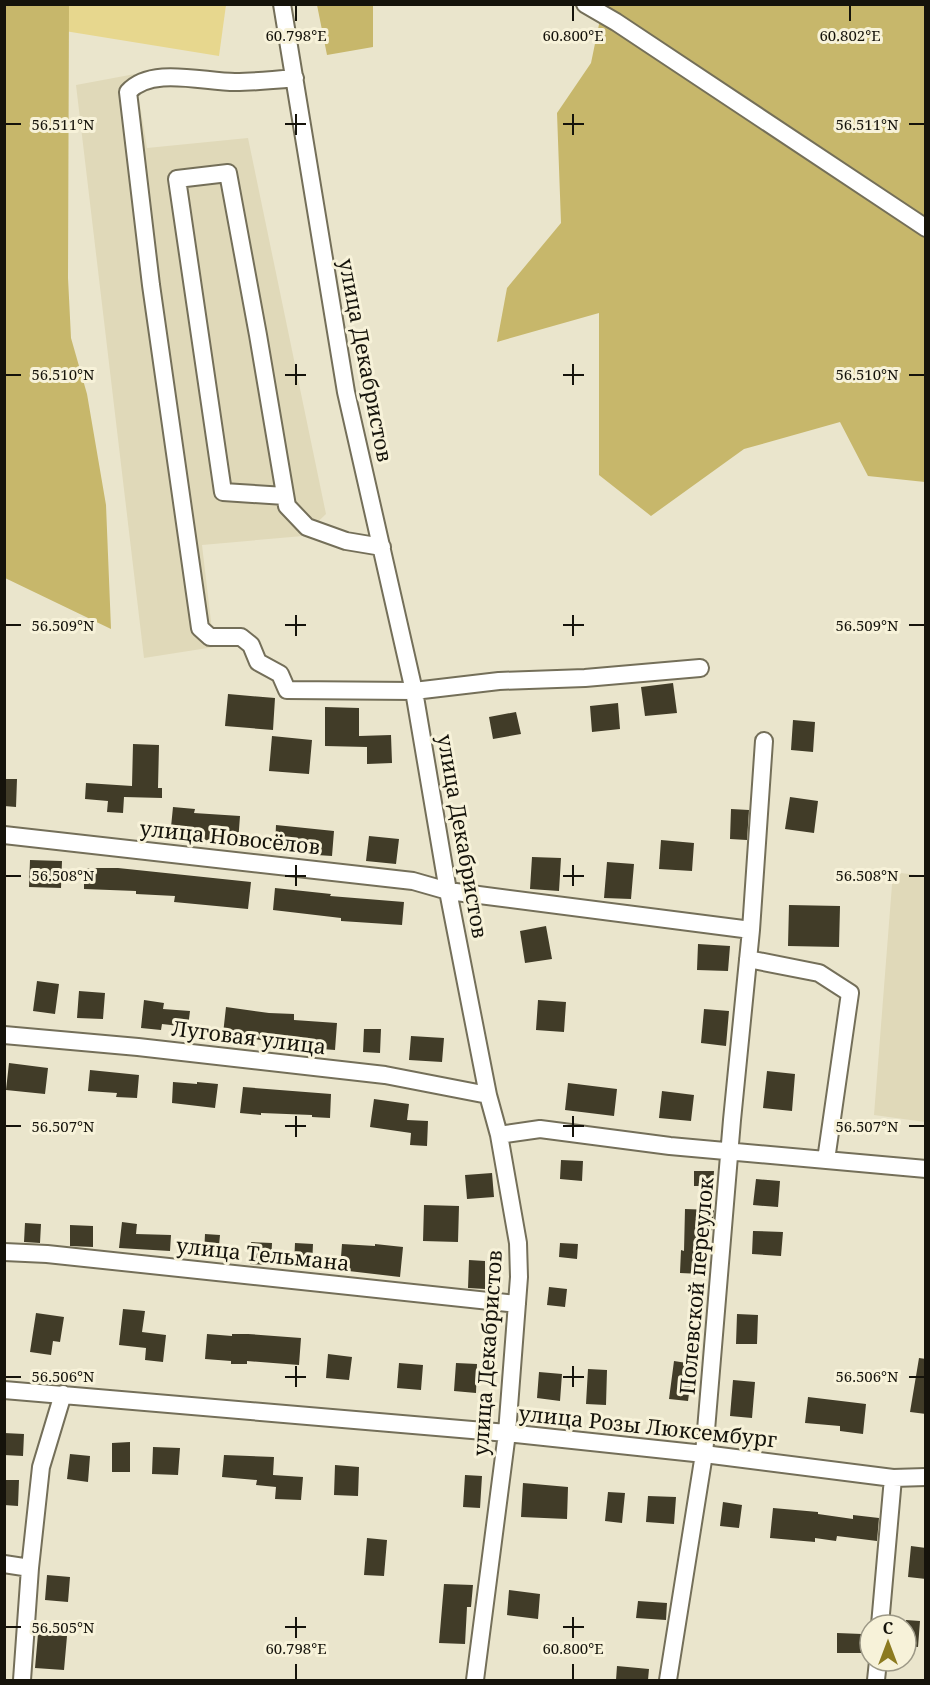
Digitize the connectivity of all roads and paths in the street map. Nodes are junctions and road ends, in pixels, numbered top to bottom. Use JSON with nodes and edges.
{"nodes":[{"id":1,"x":282,"y":4,"type":"edge"},
{"id":2,"x":585,"y":4,"type":"edge"},
{"id":3,"x":295,"y":78,"type":"junction"},
{"id":4,"x":926,"y":228,"type":"edge"},
{"id":5,"x":285,"y":496,"type":"junction"},
{"id":6,"x":382,"y":547,"type":"junction"},
{"id":7,"x":700,"y":668,"type":"dead end"},
{"id":8,"x":414,"y":691,"type":"junction"},
{"id":9,"x":764,"y":741,"type":"dead end"},
{"id":10,"x":4,"y":835,"type":"edge"},
{"id":11,"x":448,"y":891,"type":"junction"},
{"id":12,"x":751,"y":930,"type":"junction"},
{"id":13,"x":748,"y":959,"type":"junction"},
{"id":14,"x":4,"y":1035,"type":"edge"},
{"id":15,"x":488,"y":1095,"type":"junction"},
{"id":16,"x":499,"y":1136,"type":"junction"},
{"id":17,"x":729,"y":1151,"type":"junction"},
{"id":18,"x":826,"y":1160,"type":"junction"},
{"id":19,"x":926,"y":1169,"type":"edge"},
{"id":20,"x":4,"y":1252,"type":"edge"},
{"id":21,"x":517,"y":1304,"type":"junction"},
{"id":22,"x":4,"y":1390,"type":"edge"},
{"id":23,"x":63,"y":1394,"type":"junction"},
{"id":24,"x":507,"y":1433,"type":"junction"},
{"id":25,"x":704,"y":1454,"type":"junction"},
{"id":26,"x":926,"y":1477,"type":"edge"},
{"id":27,"x":892,"y":1478,"type":"junction"},
{"id":28,"x":4,"y":1564,"type":"edge"},
{"id":29,"x":30,"y":1568,"type":"junction"},
{"id":30,"x":881,"y":1613,"type":"edge"},
{"id":31,"x":22,"y":1680,"type":"edge"},
{"id":32,"x":475,"y":1680,"type":"edge"},
{"id":33,"x":668,"y":1680,"type":"edge"}],
"edges":[{"from":1,"to":3,"type":"street","name":"улица Декабристов"},
{"from":2,"to":4,"type":"street"},
{"from":3,"to":6,"type":"street","name":"улица Декабристов"},
{"from":3,"to":8,"type":"street"},
{"from":5,"to":5,"type":"street"},
{"from":5,"to":6,"type":"street"},
{"from":6,"to":8,"type":"street","name":"улица Декабристов"},
{"from":7,"to":8,"type":"street"},
{"from":8,"to":11,"type":"street","name":"улица Декабристов"},
{"from":9,"to":12,"type":"street","name":"Полевской переулок"},
{"from":10,"to":11,"type":"street","name":"улица Новосёлов"},
{"from":11,"to":12,"type":"street","name":"улица Новосёлов"},
{"from":11,"to":15,"type":"street","name":"улица Декабристов"},
{"from":12,"to":13,"type":"street","name":"Полевской переулок"},
{"from":13,"to":17,"type":"street","name":"Полевской переулок"},
{"from":13,"to":18,"type":"street"},
{"from":14,"to":15,"type":"street","name":"Луговая улица"},
{"from":15,"to":16,"type":"street","name":"улица Декабристов"},
{"from":16,"to":17,"type":"street"},
{"from":16,"to":21,"type":"street","name":"улица Декабристов"},
{"from":17,"to":18,"type":"street"},
{"from":17,"to":25,"type":"street","name":"Полевской переулок"},
{"from":18,"to":19,"type":"street"},
{"from":20,"to":21,"type":"street","name":"улица Тельмана"},
{"from":21,"to":24,"type":"street","name":"улица Декабристов"},
{"from":22,"to":23,"type":"street","name":"улица Розы Люксембург"},
{"from":23,"to":24,"type":"street","name":"улица Розы Люксембург"},
{"from":23,"to":29,"type":"street"},
{"from":24,"to":25,"type":"street","name":"улица Розы Люксембург"},
{"from":24,"to":32,"type":"street","name":"улица Декабристов"},
{"from":25,"to":27,"type":"street","name":"улица Розы Люксембург"},
{"from":25,"to":33,"type":"street","name":"Полевской переулок"},
{"from":26,"to":27,"type":"street","name":"улица Розы Люксембург"},
{"from":27,"to":30,"type":"street"},
{"from":28,"to":29,"type":"street"},
{"from":29,"to":31,"type":"street"}]}
